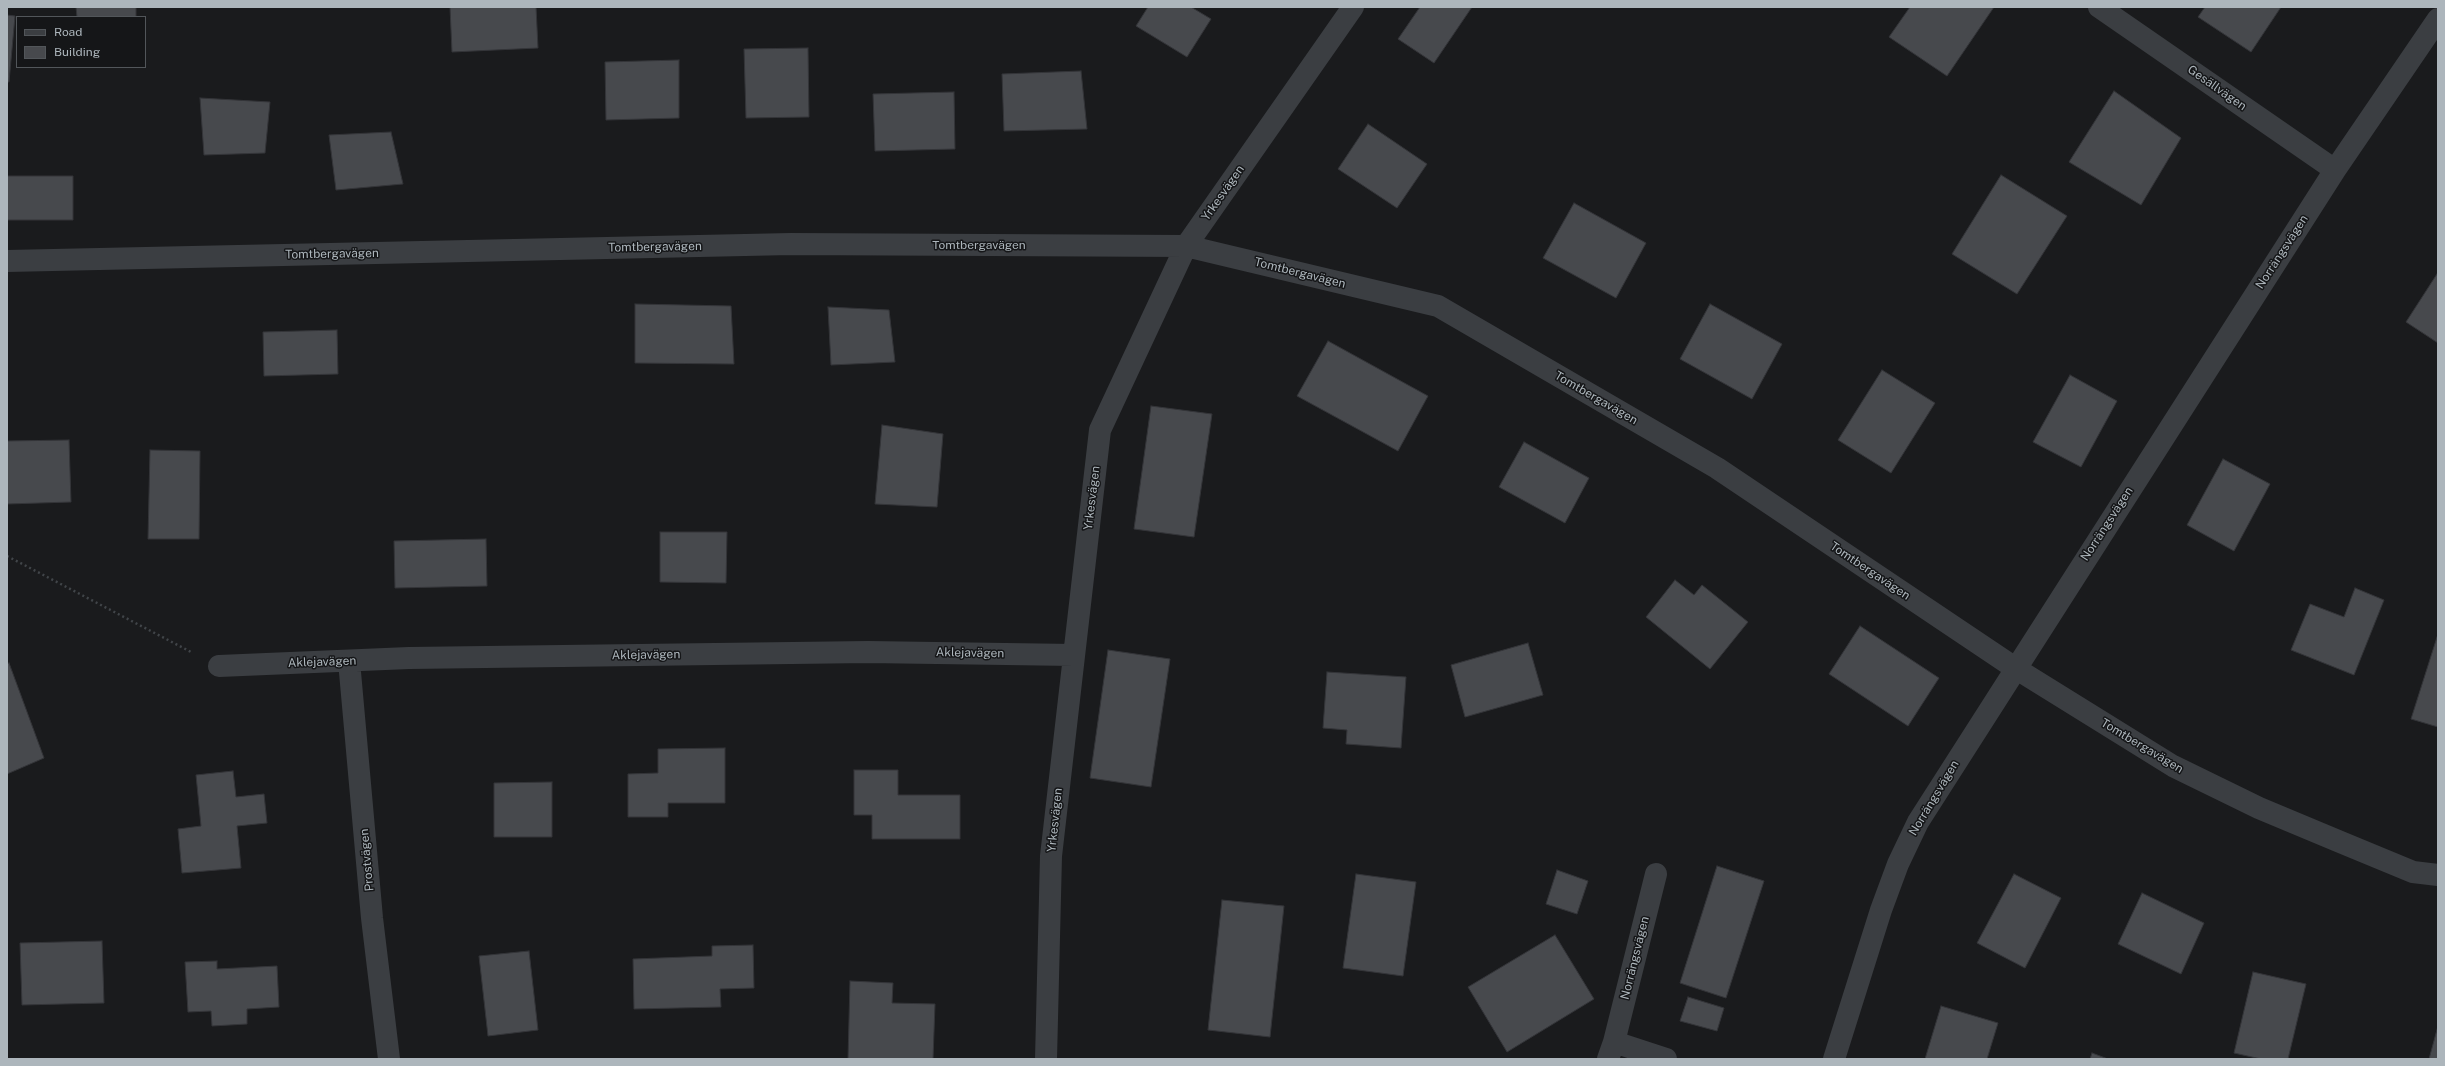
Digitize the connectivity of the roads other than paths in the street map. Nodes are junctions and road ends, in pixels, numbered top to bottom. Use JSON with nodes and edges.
{"nodes":[{"id":1,"x":1352,"y":7,"type":"edge"},
{"id":2,"x":2098,"y":7,"type":"edge"},
{"id":3,"x":2438,"y":19,"type":"edge"},
{"id":4,"x":2335,"y":170,"type":"junction"},
{"id":5,"x":1186,"y":246,"type":"junction"},
{"id":6,"x":7,"y":261,"type":"edge"},
{"id":7,"x":1074,"y":654,"type":"junction"},
{"id":8,"x":349,"y":661,"type":"junction"},
{"id":9,"x":219,"y":666,"type":"road end"},
{"id":10,"x":2015,"y":668,"type":"junction"},
{"id":11,"x":1656,"y":874,"type":"dead end"},
{"id":12,"x":2438,"y":875,"type":"edge"},
{"id":13,"x":1611,"y":1051,"type":"edge"},
{"id":14,"x":390,"y":1059,"type":"edge"},
{"id":15,"x":1046,"y":1059,"type":"edge"},
{"id":16,"x":1666,"y":1059,"type":"edge"},
{"id":17,"x":1834,"y":1059,"type":"edge"}],
"edges":[{"from":1,"to":5,"type":"street","name":"Yrkesvägen"},
{"from":2,"to":4,"type":"street","name":"Gesällvägen"},
{"from":3,"to":4,"type":"street","name":"Norrängsvägen"},
{"from":4,"to":10,"type":"street","name":"Norrängsvägen"},
{"from":5,"to":6,"type":"street","name":"Tomtbergavägen"},
{"from":5,"to":7,"type":"street","name":"Yrkesvägen"},
{"from":5,"to":10,"type":"street","name":"Tomtbergavägen"},
{"from":7,"to":8,"type":"street","name":"Aklejavägen"},
{"from":7,"to":15,"type":"street","name":"Yrkesvägen"},
{"from":8,"to":9,"type":"street","name":"Aklejavägen"},
{"from":8,"to":14,"type":"street","name":"Prostvägen"},
{"from":10,"to":12,"type":"street","name":"Tomtbergavägen"},
{"from":10,"to":17,"type":"street","name":"Norrängsvägen"},
{"from":11,"to":13,"type":"street","name":"Norrängsvägen"},
{"from":13,"to":16,"type":"street","name":"Norrängsvägen"}]}
